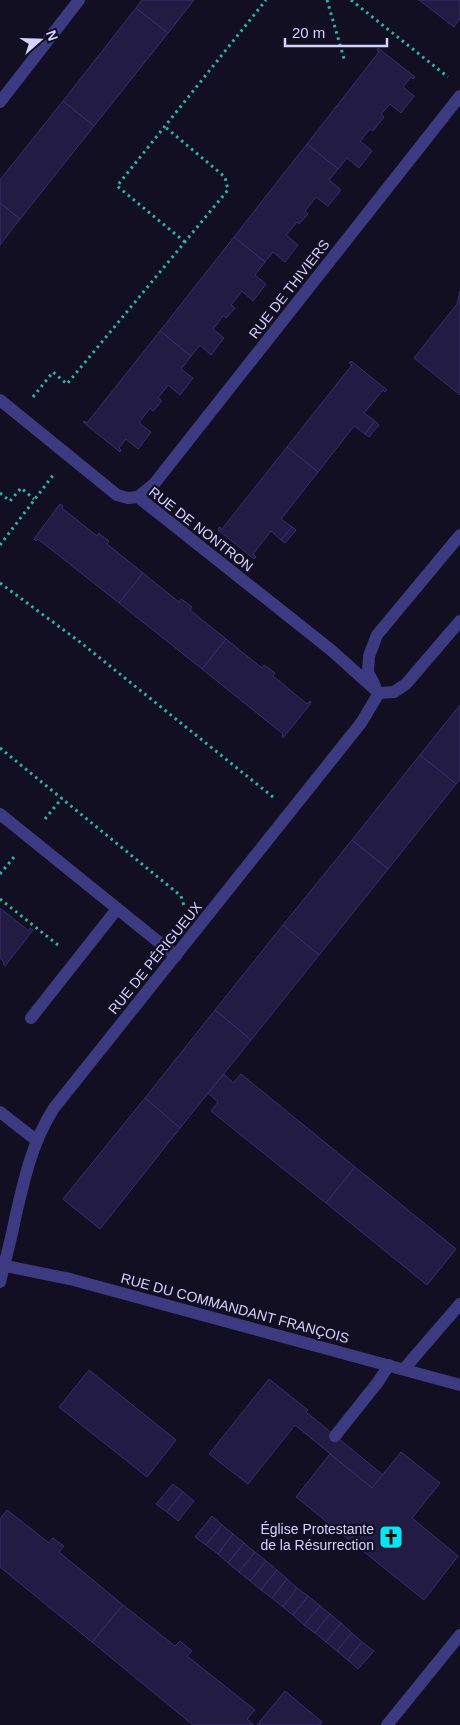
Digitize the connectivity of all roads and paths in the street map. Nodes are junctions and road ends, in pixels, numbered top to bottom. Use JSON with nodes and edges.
{"nodes":[{"id":1,"x":80,"y":0,"type":"edge"},
{"id":2,"x":266,"y":0,"type":"edge"},
{"id":3,"x":327,"y":0,"type":"edge"},
{"id":4,"x":351,"y":0,"type":"edge"},
{"id":5,"x":345,"y":62,"type":"dead end"},
{"id":6,"x":452,"y":80,"type":"dead end"},
{"id":7,"x":460,"y":96,"type":"edge"},
{"id":8,"x":0,"y":102,"type":"edge"},
{"id":9,"x":164,"y":126,"type":"junction"},
{"id":10,"x":185,"y":242,"type":"junction"},
{"id":11,"x":0,"y":400,"type":"edge"},
{"id":12,"x":18,"y":414,"type":"junction"},
{"id":13,"x":68,"y":455,"type":"junction"},
{"id":14,"x":0,"y":493,"type":"edge"},
{"id":15,"x":138,"y":497,"type":"junction"},
{"id":16,"x":34,"y":499,"type":"junction"},
{"id":17,"x":460,"y":535,"type":"edge"},
{"id":18,"x":0,"y":544,"type":"edge"},
{"id":19,"x":0,"y":583,"type":"edge"},
{"id":20,"x":460,"y":622,"type":"edge"},
{"id":21,"x":379,"y":693,"type":"junction"},
{"id":22,"x":0,"y":748,"type":"edge"},
{"id":23,"x":291,"y":812,"type":"junction"},
{"id":24,"x":0,"y":814,"type":"edge"},
{"id":25,"x":0,"y":899,"type":"edge"},
{"id":26,"x":118,"y":909,"type":"junction"},
{"id":27,"x":192,"y":937,"type":"junction"},
{"id":28,"x":176,"y":956,"type":"junction"},
{"id":29,"x":77,"y":960,"type":"junction"},
{"id":30,"x":31,"y":1018,"type":"dead end"},
{"id":31,"x":0,"y":1112,"type":"edge"},
{"id":32,"x":36,"y":1140,"type":"junction"},
{"id":33,"x":2,"y":1266,"type":"edge"},
{"id":34,"x":0,"y":1282,"type":"edge"},
{"id":35,"x":460,"y":1304,"type":"edge"},
{"id":36,"x":389,"y":1365,"type":"junction"},
{"id":37,"x":404,"y":1369,"type":"junction"},
{"id":38,"x":460,"y":1385,"type":"edge"},
{"id":39,"x":336,"y":1436,"type":"dead end"},
{"id":40,"x":460,"y":1636,"type":"edge"},
{"id":41,"x":387,"y":1725,"type":"edge"}],
"edges":[{"from":1,"to":8,"type":"street"},
{"from":2,"to":9,"type":"path"},
{"from":3,"to":5,"type":"path"},
{"from":4,"to":6,"type":"path"},
{"from":7,"to":15,"type":"street","name":"RUE DE THIVIERS"},
{"from":9,"to":10,"type":"path"},
{"from":9,"to":10,"type":"path"},
{"from":10,"to":12,"type":"path"},
{"from":11,"to":12,"type":"street","name":"RUE DE NONTRON"},
{"from":12,"to":13,"type":"street","name":"RUE DE NONTRON"},
{"from":13,"to":15,"type":"street","name":"RUE DE NONTRON"},
{"from":13,"to":16,"type":"path"},
{"from":14,"to":16,"type":"path"},
{"from":15,"to":21,"type":"street","name":"RUE DE NONTRON"},
{"from":16,"to":18,"type":"path"},
{"from":17,"to":21,"type":"street"},
{"from":19,"to":23,"type":"path"},
{"from":20,"to":21,"type":"street"},
{"from":21,"to":23,"type":"street","name":"RUE DE PÉRIGUEUX"},
{"from":22,"to":27,"type":"path"},
{"from":23,"to":27,"type":"street","name":"RUE DE PÉRIGUEUX"},
{"from":24,"to":26,"type":"street"},
{"from":25,"to":29,"type":"path"},
{"from":26,"to":28,"type":"street"},
{"from":26,"to":29,"type":"street"},
{"from":27,"to":28,"type":"street","name":"RUE DE PÉRIGUEUX"},
{"from":28,"to":32,"type":"street","name":"RUE DE PÉRIGUEUX"},
{"from":29,"to":30,"type":"street"},
{"from":31,"to":32,"type":"street"},
{"from":32,"to":33,"type":"street","name":"RUE DE PÉRIGUEUX"},
{"from":33,"to":34,"type":"street","name":"RUE DE PÉRIGUEUX"},
{"from":33,"to":36,"type":"street","name":"RUE DU COMMANDANT FRANÇOIS"},
{"from":35,"to":37,"type":"street"},
{"from":36,"to":37,"type":"street","name":"RUE DU COMMANDANT FRANÇOIS"},
{"from":36,"to":39,"type":"street"},
{"from":37,"to":38,"type":"street","name":"RUE DU COMMANDANT FRANÇOIS"},
{"from":40,"to":41,"type":"street"}]}
